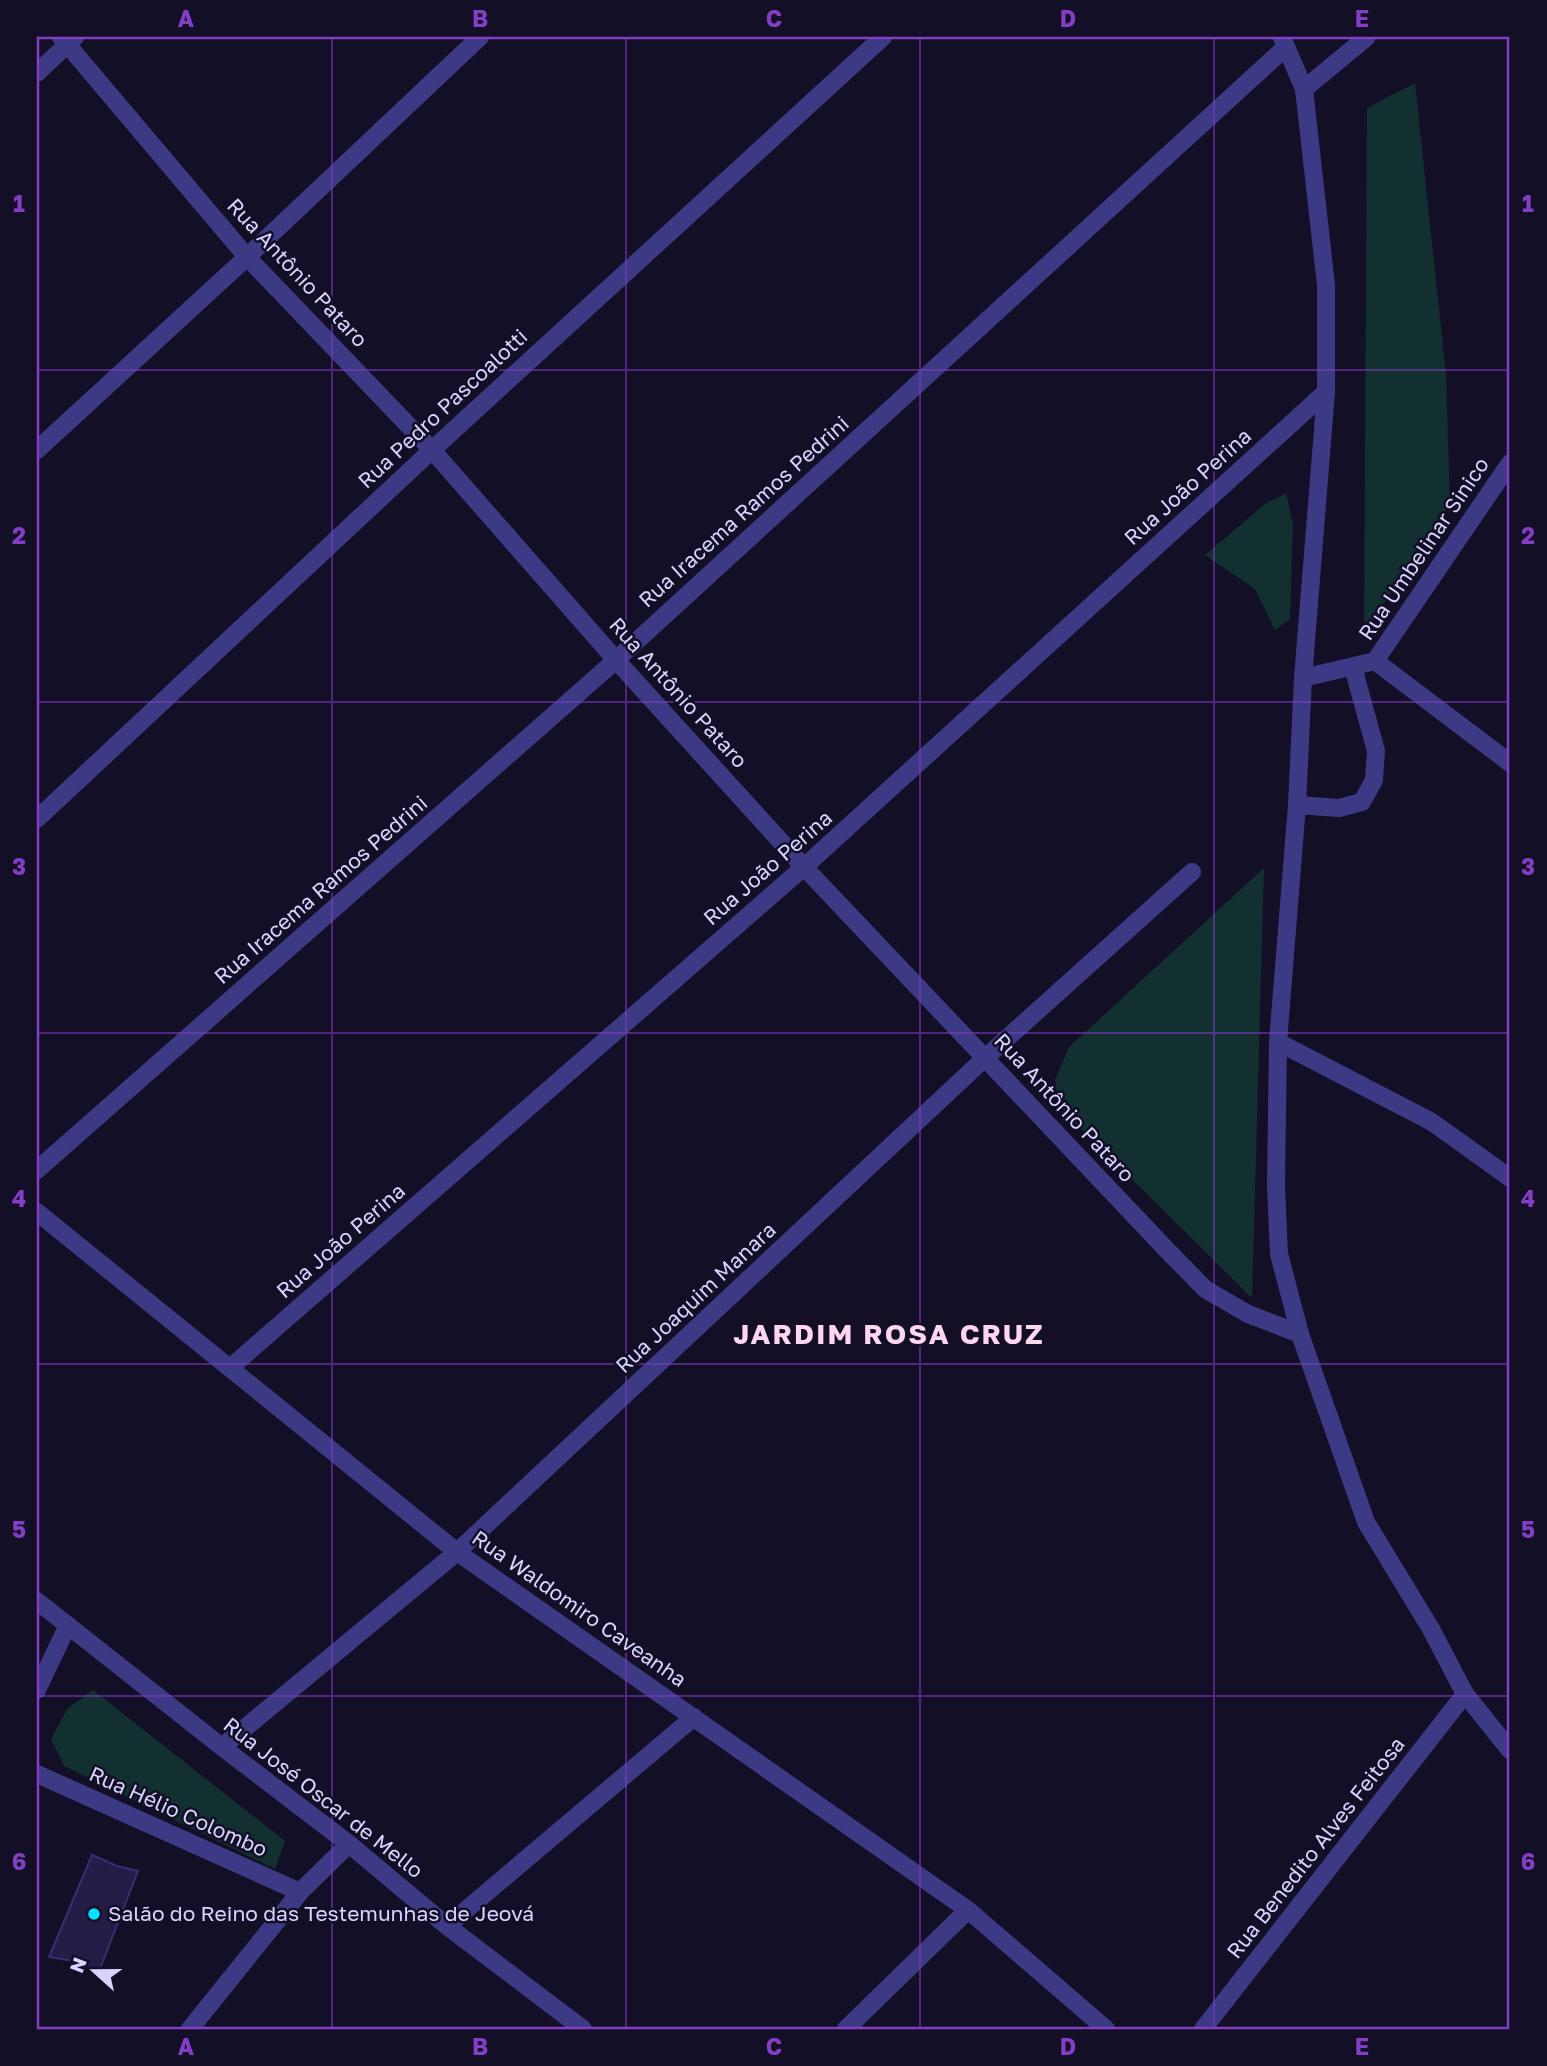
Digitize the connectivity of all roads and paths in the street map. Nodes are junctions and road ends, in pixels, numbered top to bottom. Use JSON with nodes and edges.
{"nodes":[{"id":1,"x":480,"y":37,"type":"edge"},
{"id":2,"x":883,"y":37,"type":"edge"},
{"id":3,"x":1367,"y":37,"type":"edge"},
{"id":4,"x":67,"y":39,"type":"edge"},
{"id":5,"x":1284,"y":42,"type":"edge"},
{"id":6,"x":37,"y":73,"type":"edge"},
{"id":7,"x":1304,"y":89,"type":"junction"},
{"id":8,"x":247,"y":257,"type":"junction"},
{"id":9,"x":1326,"y":392,"type":"junction"},
{"id":10,"x":37,"y":450,"type":"edge"},
{"id":11,"x":432,"y":450,"type":"junction"},
{"id":12,"x":1510,"y":463,"type":"edge"},
{"id":13,"x":616,"y":660,"type":"junction"},
{"id":14,"x":1375,"y":661,"type":"junction"},
{"id":15,"x":1353,"y":667,"type":"junction"},
{"id":16,"x":1303,"y":678,"type":"junction"},
{"id":17,"x":1510,"y":763,"type":"edge"},
{"id":18,"x":1297,"y":805,"type":"junction"},
{"id":19,"x":37,"y":820,"type":"edge"},
{"id":20,"x":804,"y":867,"type":"junction"},
{"id":21,"x":1192,"y":872,"type":"dead end"},
{"id":22,"x":1278,"y":1042,"type":"junction"},
{"id":23,"x":986,"y":1058,"type":"junction"},
{"id":24,"x":37,"y":1170,"type":"edge"},
{"id":25,"x":1510,"y":1178,"type":"edge"},
{"id":26,"x":37,"y":1212,"type":"edge"},
{"id":27,"x":1300,"y":1334,"type":"junction"},
{"id":28,"x":231,"y":1367,"type":"junction"},
{"id":29,"x":457,"y":1552,"type":"junction"},
{"id":30,"x":37,"y":1601,"type":"edge"},
{"id":31,"x":68,"y":1625,"type":"junction"},
{"id":32,"x":37,"y":1690,"type":"edge"},
{"id":33,"x":1465,"y":1694,"type":"junction"},
{"id":34,"x":694,"y":1717,"type":"junction"},
{"id":35,"x":222,"y":1747,"type":"junction"},
{"id":36,"x":1510,"y":1749,"type":"edge"},
{"id":37,"x":37,"y":1774,"type":"edge"},
{"id":38,"x":349,"y":1844,"type":"junction"},
{"id":39,"x":300,"y":1892,"type":"junction"},
{"id":40,"x":968,"y":1910,"type":"junction"},
{"id":41,"x":447,"y":1926,"type":"junction"},
{"id":42,"x":190,"y":2029,"type":"edge"},
{"id":43,"x":583,"y":2029,"type":"edge"},
{"id":44,"x":846,"y":2029,"type":"edge"},
{"id":45,"x":1106,"y":2029,"type":"edge"},
{"id":46,"x":1202,"y":2029,"type":"edge"}],
"edges":[{"from":1,"to":8,"type":"street"},
{"from":2,"to":11,"type":"street","name":"Rua Pedro Pascoalotti"},
{"from":3,"to":7,"type":"street"},
{"from":4,"to":6,"type":"street"},
{"from":4,"to":8,"type":"street","name":"Rua Antônio Pataro"},
{"from":5,"to":7,"type":"street"},
{"from":5,"to":13,"type":"street","name":"Rua Iracema Ramos Pedrini"},
{"from":7,"to":9,"type":"street"},
{"from":8,"to":10,"type":"street"},
{"from":8,"to":11,"type":"street","name":"Rua Antônio Pataro"},
{"from":9,"to":16,"type":"street"},
{"from":9,"to":20,"type":"street","name":"Rua João Perina"},
{"from":11,"to":13,"type":"street","name":"Rua Antônio Pataro"},
{"from":11,"to":19,"type":"street","name":"Rua Pedro Pascoalotti"},
{"from":12,"to":14,"type":"street","name":"Rua Umbelinar Sinico"},
{"from":13,"to":20,"type":"street","name":"Rua Antônio Pataro"},
{"from":13,"to":24,"type":"street","name":"Rua Iracema Ramos Pedrini"},
{"from":14,"to":15,"type":"street"},
{"from":14,"to":17,"type":"street"},
{"from":15,"to":16,"type":"street"},
{"from":15,"to":18,"type":"street"},
{"from":16,"to":18,"type":"street"},
{"from":18,"to":22,"type":"street"},
{"from":20,"to":23,"type":"street","name":"Rua Antônio Pataro"},
{"from":20,"to":28,"type":"street","name":"Rua João Perina"},
{"from":21,"to":23,"type":"street","name":"Rua Joaquim Manara"},
{"from":22,"to":25,"type":"street"},
{"from":22,"to":27,"type":"street"},
{"from":23,"to":27,"type":"street","name":"Rua Antônio Pataro"},
{"from":23,"to":29,"type":"street","name":"Rua Joaquim Manara"},
{"from":26,"to":28,"type":"street","name":"Rua Waldomiro Caveanha"},
{"from":27,"to":33,"type":"street"},
{"from":28,"to":29,"type":"street","name":"Rua Waldomiro Caveanha"},
{"from":29,"to":34,"type":"street","name":"Rua Waldomiro Caveanha"},
{"from":29,"to":35,"type":"street","name":"Rua Joaquim Manara"},
{"from":30,"to":31,"type":"street","name":"Rua José Oscar de Mello"},
{"from":31,"to":32,"type":"street"},
{"from":31,"to":35,"type":"street","name":"Rua José Oscar de Mello"},
{"from":33,"to":36,"type":"street"},
{"from":33,"to":46,"type":"street","name":"Rua Benedito Alves Feitosa"},
{"from":34,"to":40,"type":"street","name":"Rua Waldomiro Caveanha"},
{"from":34,"to":41,"type":"street"},
{"from":35,"to":38,"type":"street","name":"Rua José Oscar de Mello"},
{"from":37,"to":39,"type":"street","name":"Rua Hélio Colombo"},
{"from":38,"to":39,"type":"street"},
{"from":38,"to":41,"type":"street","name":"Rua José Oscar de Mello"},
{"from":39,"to":42,"type":"street"},
{"from":40,"to":44,"type":"street"},
{"from":40,"to":45,"type":"street","name":"Rua Waldomiro Caveanha"},
{"from":41,"to":43,"type":"street","name":"Rua José Oscar de Mello"}]}
